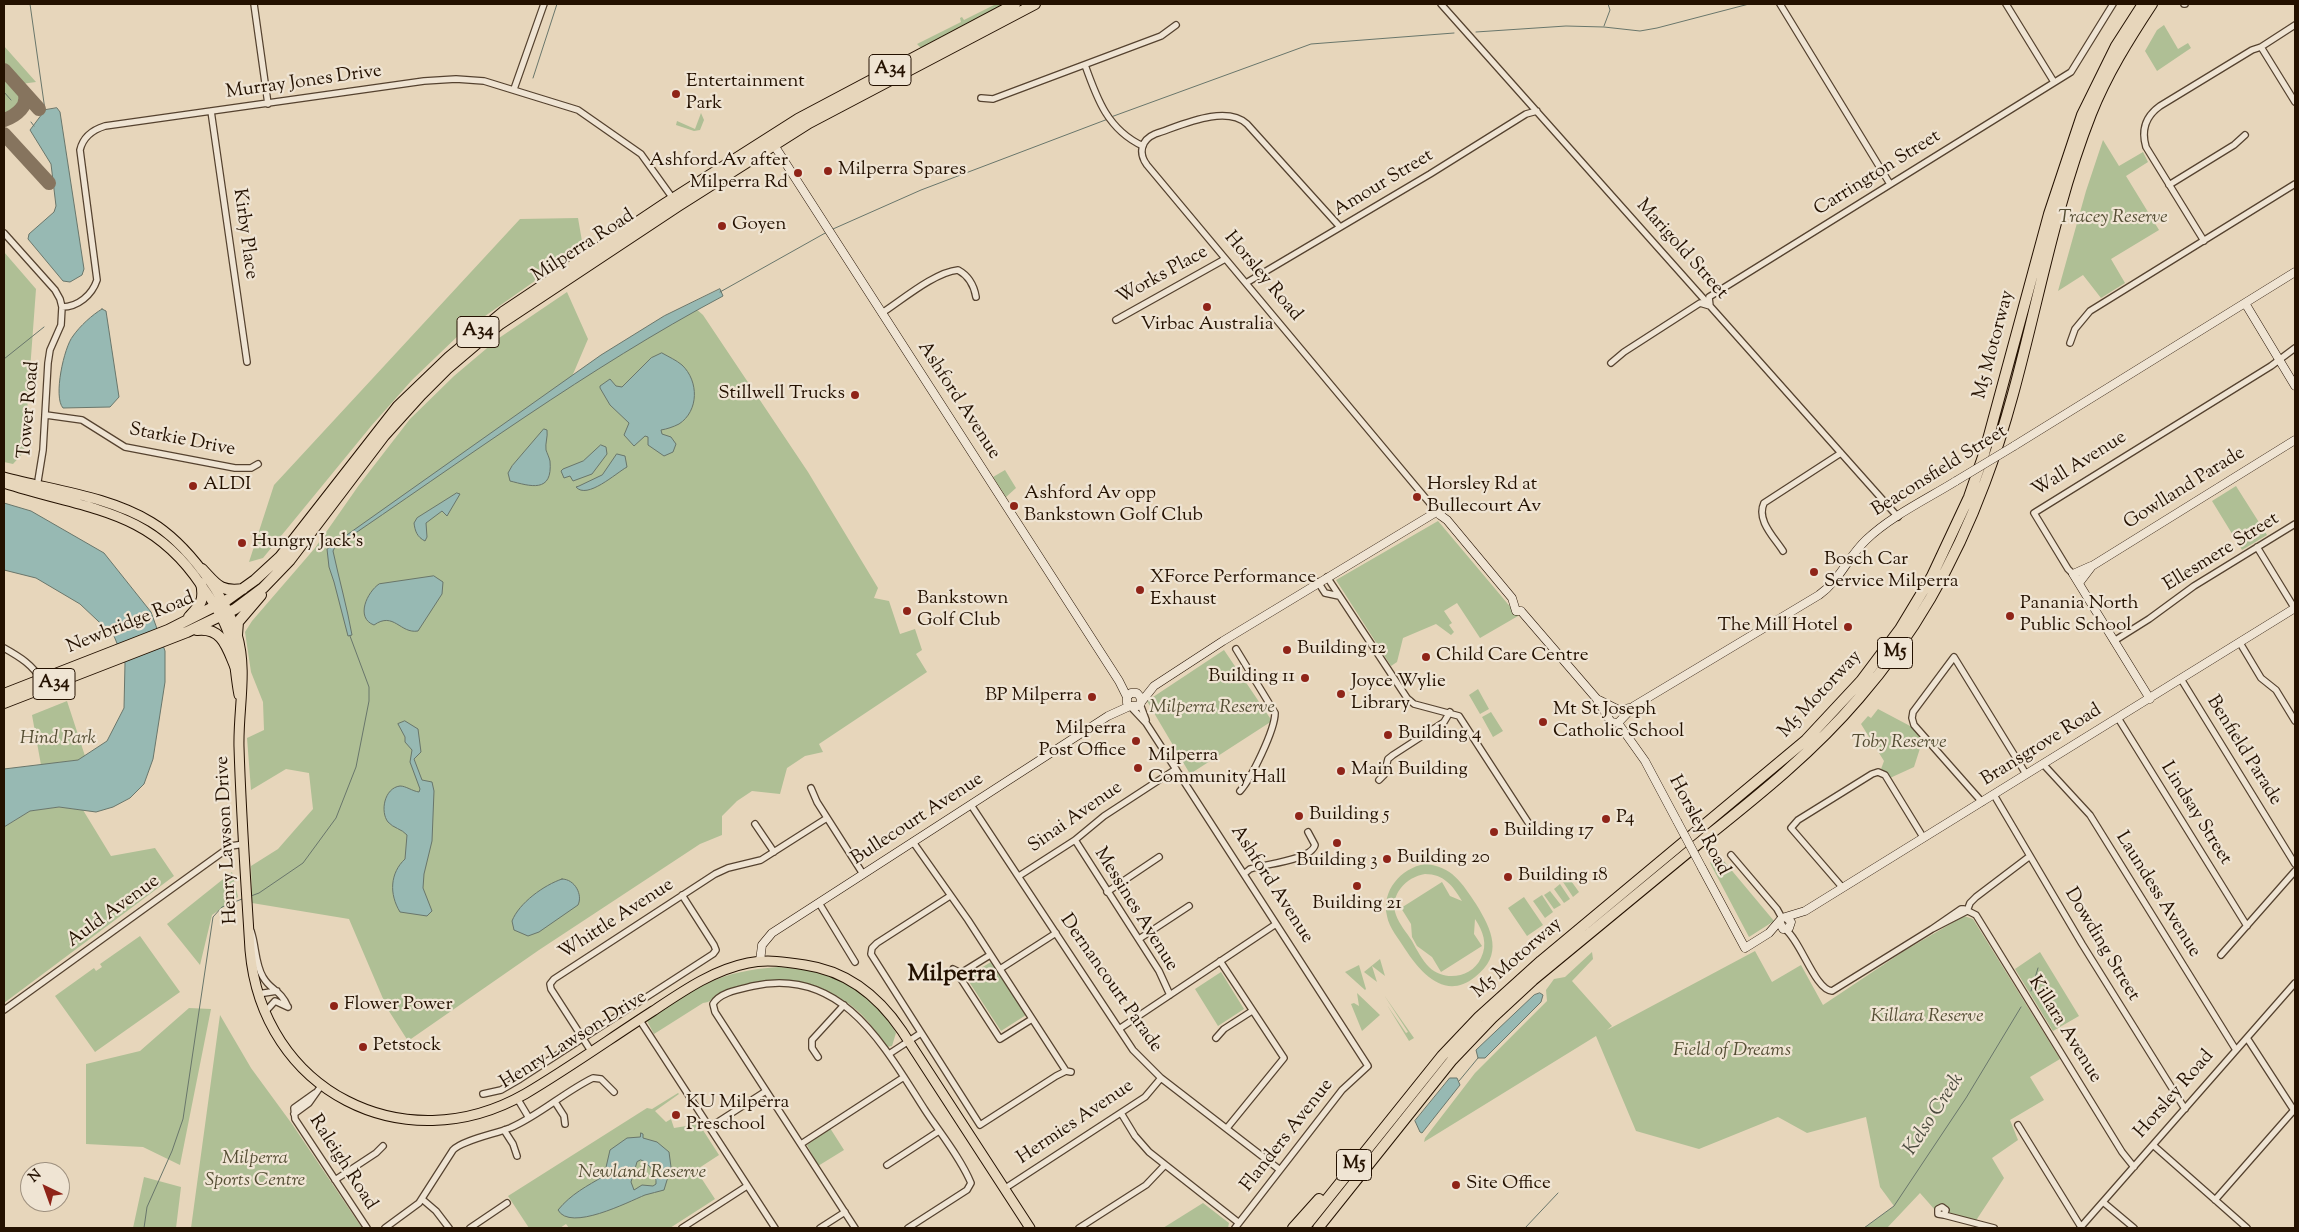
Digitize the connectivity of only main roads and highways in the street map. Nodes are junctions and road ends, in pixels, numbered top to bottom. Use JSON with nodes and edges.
{"nodes":[{"id":1,"x":1015,"y":4,"type":"edge"},
{"id":2,"x":1035,"y":4,"type":"edge"},
{"id":3,"x":2143,"y":4,"type":"edge"},
{"id":4,"x":2152,"y":4,"type":"edge"},
{"id":5,"x":771,"y":142,"type":"junction"},
{"id":6,"x":676,"y":202,"type":"junction"},
{"id":7,"x":2295,"y":272,"type":"edge"},
{"id":8,"x":2245,"y":303,"type":"junction"},
{"id":9,"x":2295,"y":386,"type":"edge"},
{"id":10,"x":2295,"y":440,"type":"edge"},
{"id":11,"x":4,"y":476,"type":"edge"},
{"id":12,"x":4,"y":483,"type":"edge"},
{"id":13,"x":37,"y":490,"type":"junction"},
{"id":14,"x":1435,"y":512,"type":"joint"},
{"id":15,"x":2092,"y":566,"type":"junction"},
{"id":16,"x":202,"y":569,"type":"junction"},
{"id":17,"x":280,"y":571,"type":"junction"},
{"id":18,"x":2073,"y":574,"type":"joint"},
{"id":19,"x":201,"y":583,"type":"junction"},
{"id":20,"x":2079,"y":583,"type":"junction"},
{"id":21,"x":244,"y":588,"type":"junction"},
{"id":22,"x":2295,"y":608,"type":"edge"},
{"id":23,"x":221,"y":610,"type":"junction"},
{"id":24,"x":186,"y":627,"type":"junction"},
{"id":25,"x":237,"y":635,"type":"junction"},
{"id":26,"x":235,"y":666,"type":"junction"},
{"id":27,"x":44,"y":683,"type":"junction"},
{"id":28,"x":1154,"y":686,"type":"junction"},
{"id":29,"x":4,"y":694,"type":"edge"},
{"id":30,"x":1131,"y":699,"type":"junction"},
{"id":31,"x":1598,"y":699,"type":"junction"},
{"id":32,"x":2150,"y":699,"type":"junction"},
{"id":33,"x":240,"y":700,"type":"junction"},
{"id":34,"x":4,"y":703,"type":"edge"},
{"id":35,"x":1140,"y":703,"type":"junction"},
{"id":36,"x":1616,"y":716,"type":"junction"},
{"id":37,"x":1735,"y":928,"type":"junction"},
{"id":38,"x":1759,"y":939,"type":"junction"},
{"id":39,"x":1745,"y":948,"type":"joint"},
{"id":40,"x":760,"y":961,"type":"junction"},
{"id":41,"x":1404,"y":1102,"type":"junction"},
{"id":42,"x":1389,"y":1138,"type":"junction"},
{"id":43,"x":1030,"y":1228,"type":"edge"},
{"id":44,"x":1293,"y":1228,"type":"edge"},
{"id":45,"x":1304,"y":1228,"type":"edge"},
{"id":46,"x":1318,"y":1228,"type":"edge"},
{"id":47,"x":1326,"y":1228,"type":"edge"}],
"edges":[{"from":1,"to":5,"type":"highway","name":"Milperra Road","number":"A34"},
{"from":2,"to":5,"type":"highway","name":"Milperra Road","number":"A34"},
{"from":3,"to":41,"type":"highway","name":"M5 Motorway","number":"M5"},
{"from":4,"to":42,"type":"highway","name":"M5 Motorway","number":"M5"},
{"from":5,"to":6,"type":"highway","name":"Milperra Road","number":"A34"},
{"from":5,"to":30,"type":"main road","name":"Ashford Avenue"},
{"from":6,"to":17,"type":"highway","name":"Milperra Road","number":"A34"},
{"from":6,"to":21,"type":"highway","name":"Milperra Road","number":"A34"},
{"from":7,"to":8,"type":"main road","name":"Beaconsfield Street"},
{"from":8,"to":9,"type":"main road"},
{"from":8,"to":36,"type":"main road","name":"Beaconsfield Street","bridge":true},
{"from":10,"to":15,"type":"main road","name":"Gowlland Parade"},
{"from":11,"to":13,"type":"main road","name":"Henry Lawson Drive"},
{"from":12,"to":13,"type":"main road","name":"Henry Lawson Drive"},
{"from":13,"to":16,"type":"main road","name":"Henry Lawson Drive"},
{"from":13,"to":19,"type":"main road","name":"Henry Lawson Drive"},
{"from":14,"to":28,"type":"main road","name":"Bullecourt Avenue"},
{"from":14,"to":31,"type":"main road","name":"Horsley Road"},
{"from":15,"to":18,"type":"main road","name":"Gowlland Parade"},
{"from":15,"to":20,"type":"main road","name":"Gowlland Parade"},
{"from":16,"to":21,"type":"highway"},
{"from":16,"to":23,"type":"main road","name":"Henry Lawson Drive"},
{"from":17,"to":23,"type":"highway","name":"Milperra Road","number":"A34"},
{"from":17,"to":25,"type":"highway"},
{"from":18,"to":20,"type":"main road","name":"Wall Avenue"},
{"from":19,"to":23,"type":"main road","name":"Henry Lawson Drive"},
{"from":19,"to":24,"type":"highway"},
{"from":20,"to":32,"type":"main road","name":"Wall Avenue"},
{"from":21,"to":23,"type":"highway","name":"Milperra Road","number":"A34"},
{"from":22,"to":32,"type":"main road","name":"Bransgrove Road"},
{"from":23,"to":24,"type":"highway","name":"Newbridge Road","number":"A34"},
{"from":23,"to":25,"type":"main road","name":"Henry Lawson Drive"},
{"from":23,"to":26,"type":"main road","name":"Henry Lawson Drive"},
{"from":24,"to":26,"type":"highway"},
{"from":24,"to":27,"type":"highway","name":"Newbridge Road","number":"A34"},
{"from":25,"to":33,"type":"main road","name":"Henry Lawson Drive"},
{"from":26,"to":33,"type":"main road","name":"Henry Lawson Drive"},
{"from":27,"to":29,"type":"highway","name":"Newbridge Road","number":"A34"},
{"from":27,"to":34,"type":"highway","name":"Newbridge Road","number":"A34"},
{"from":28,"to":30,"type":"main road","name":"Bullecourt Avenue"},
{"from":28,"to":35,"type":"main road","name":"Bullecourt Avenue"},
{"from":30,"to":35,"type":"main road"},
{"from":30,"to":35,"type":"main road"},
{"from":30,"to":40,"type":"main road","name":"Bullecourt Avenue"},
{"from":31,"to":36,"type":"main road"},
{"from":31,"to":36,"type":"main road","name":"Horsley Road"},
{"from":32,"to":38,"type":"main road","name":"Bransgrove Road"},
{"from":33,"to":40,"type":"main road","name":"Henry Lawson Drive"},
{"from":36,"to":37,"type":"main road","name":"Horsley Road","bridge":true},
{"from":37,"to":38,"type":"main road"},
{"from":37,"to":39,"type":"main road","name":"Horsley Road"},
{"from":38,"to":39,"type":"main road","name":"Bransgrove Road"},
{"from":40,"to":43,"type":"main road","name":"Henry Lawson Drive"},
{"from":41,"to":44,"type":"highway"},
{"from":41,"to":45,"type":"highway","name":"M5 Motorway","number":"M5"},
{"from":42,"to":46,"type":"highway","name":"M5 Motorway","number":"M5"},
{"from":42,"to":47,"type":"highway"}]}
